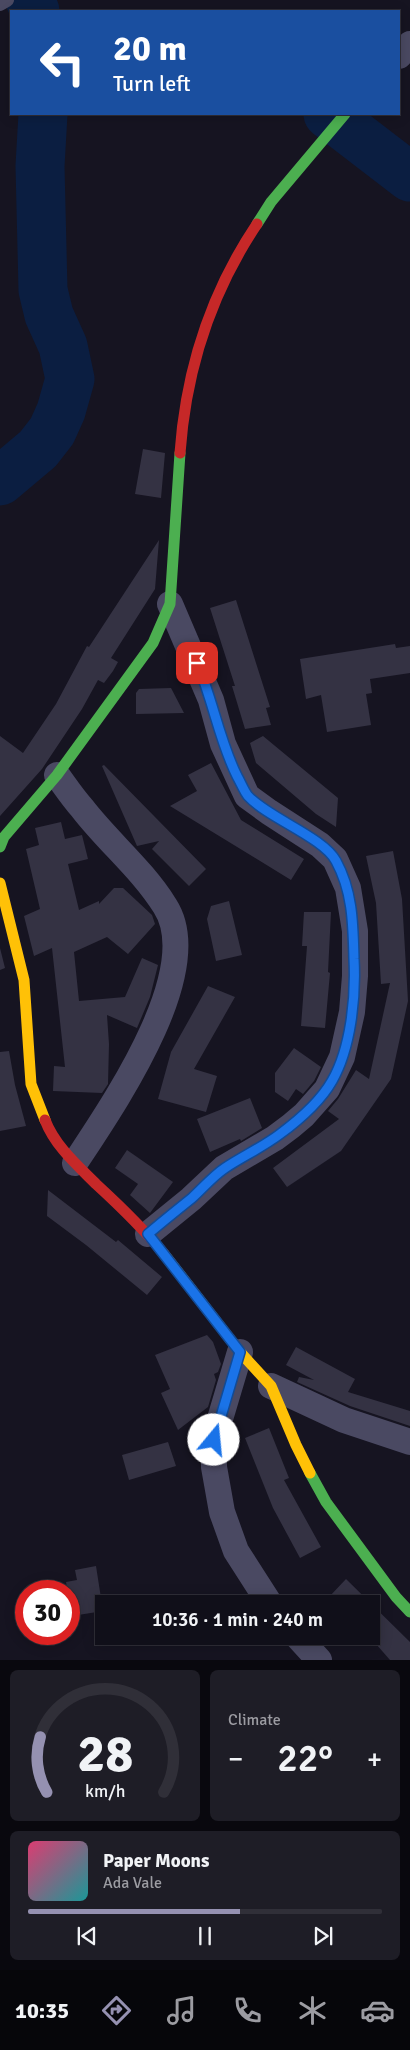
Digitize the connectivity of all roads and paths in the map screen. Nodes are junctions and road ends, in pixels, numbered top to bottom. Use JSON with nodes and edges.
{"nodes":[{"id":1,"x":6,"y":0,"type":"edge"},
{"id":2,"x":0,"y":4,"type":"edge"},
{"id":3,"x":410,"y":44,"type":"edge"},
{"id":4,"x":400,"y":55,"type":"edge"},
{"id":5,"x":344,"y":115,"type":"edge"},
{"id":6,"x":170,"y":604,"type":"junction"},
{"id":7,"x":57,"y":775,"type":"junction"},
{"id":8,"x":0,"y":847,"type":"edge"},
{"id":9,"x":0,"y":882,"type":"edge"},
{"id":10,"x":75,"y":1163,"type":"junction"},
{"id":11,"x":148,"y":1234,"type":"junction"},
{"id":12,"x":240,"y":1352,"type":"junction"},
{"id":13,"x":271,"y":1386,"type":"junction"},
{"id":14,"x":410,"y":1442,"type":"edge"},
{"id":15,"x":264,"y":1595,"type":"edge"},
{"id":16,"x":410,"y":1612,"type":"edge"},
{"id":17,"x":305,"y":1645,"type":"edge"},
{"id":18,"x":319,"y":1660,"type":"edge"}],
"edges":[{"from":1,"to":2,"type":"lane"},
{"from":3,"to":4,"type":"street"},
{"from":5,"to":6,"type":"street"},
{"from":6,"to":7,"type":"street"},
{"from":6,"to":11,"type":"street"},
{"from":7,"to":8,"type":"street"},
{"from":7,"to":10,"type":"street"},
{"from":9,"to":10,"type":"street"},
{"from":10,"to":11,"type":"street"},
{"from":11,"to":12,"type":"street"},
{"from":12,"to":13,"type":"street"},
{"from":12,"to":15,"type":"street"},
{"from":13,"to":14,"type":"street"},
{"from":13,"to":16,"type":"street"},
{"from":17,"to":18,"type":"street"}]}
